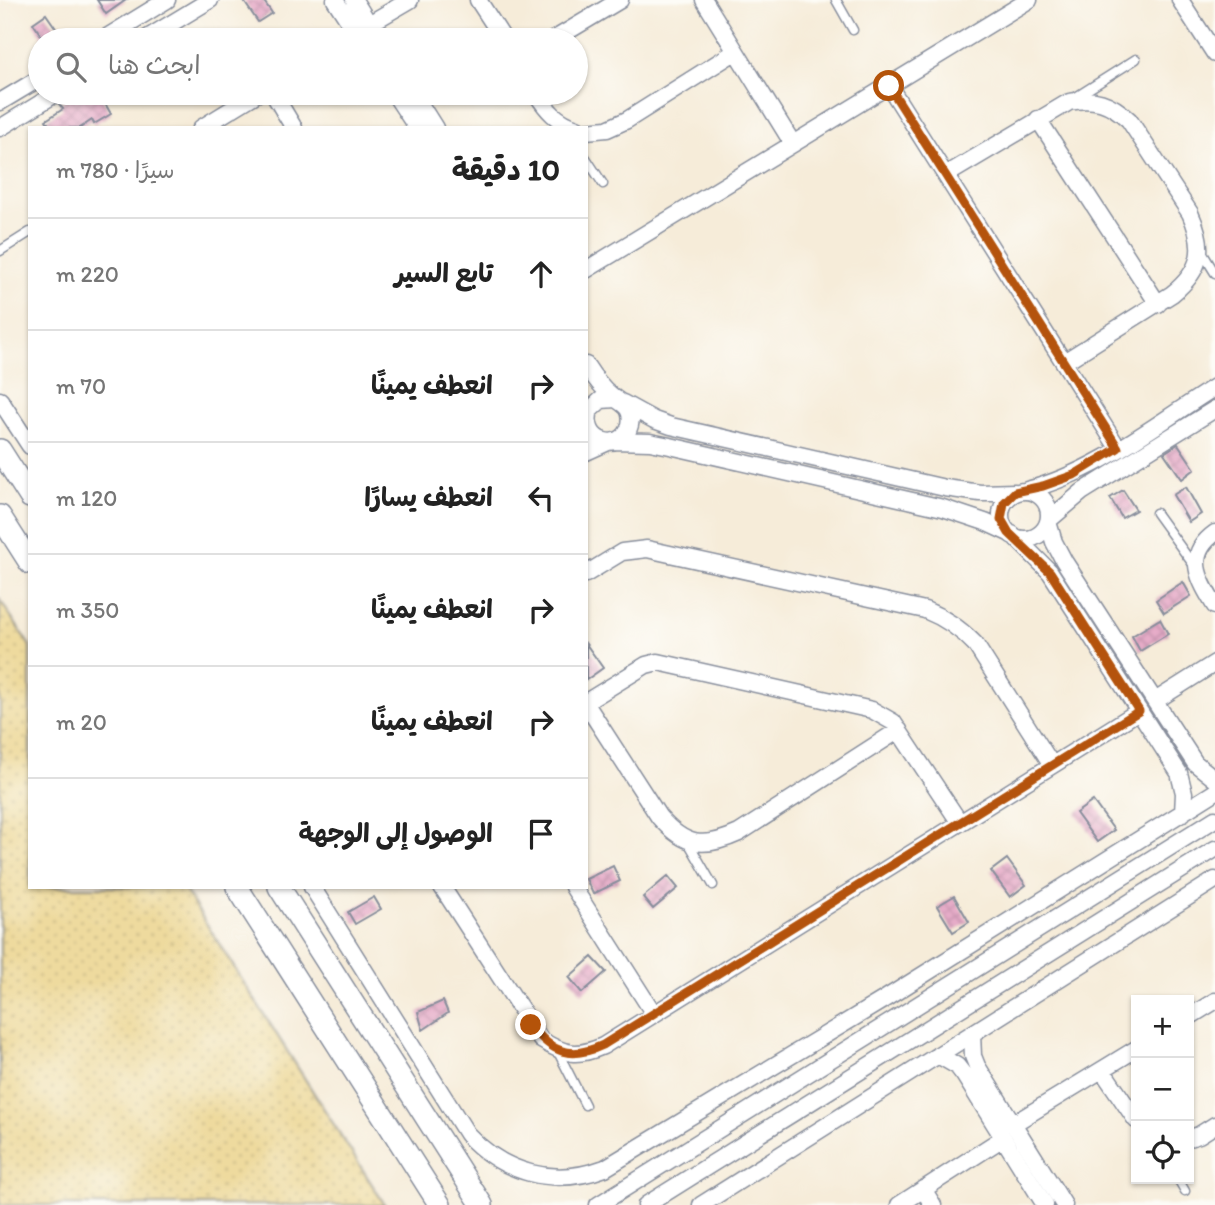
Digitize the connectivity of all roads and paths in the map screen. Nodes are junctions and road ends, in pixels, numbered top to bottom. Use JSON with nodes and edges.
{"nodes":[{"id":1,"x":167,"y":0,"type":"edge"},
{"id":2,"x":210,"y":0,"type":"edge"},
{"id":3,"x":335,"y":0,"type":"edge"},
{"id":4,"x":354,"y":0,"type":"edge"},
{"id":5,"x":410,"y":0,"type":"edge"},
{"id":6,"x":478,"y":0,"type":"edge"},
{"id":7,"x":620,"y":0,"type":"edge"},
{"id":8,"x":704,"y":0,"type":"edge"},
{"id":9,"x":836,"y":0,"type":"edge"},
{"id":10,"x":1029,"y":0,"type":"edge"},
{"id":11,"x":1180,"y":0,"type":"edge"},
{"id":12,"x":122,"y":28,"type":"edge"},
{"id":13,"x":164,"y":28,"type":"edge"},
{"id":14,"x":353,"y":28,"type":"edge"},
{"id":15,"x":356,"y":28,"type":"edge"},
{"id":16,"x":366,"y":28,"type":"edge"},
{"id":17,"x":496,"y":28,"type":"edge"},
{"id":18,"x":574,"y":28,"type":"edge"},
{"id":19,"x":853,"y":30,"type":"dead end"},
{"id":20,"x":735,"y":52,"type":"junction"},
{"id":21,"x":1215,"y":54,"type":"edge"},
{"id":22,"x":1136,"y":60,"type":"dead end"},
{"id":23,"x":28,"y":85,"type":"edge"},
{"id":24,"x":889,"y":86,"type":"junction"},
{"id":25,"x":0,"y":102,"type":"edge"},
{"id":26,"x":1069,"y":102,"type":"junction"},
{"id":27,"x":37,"y":105,"type":"edge"},
{"id":28,"x":238,"y":105,"type":"edge"},
{"id":29,"x":280,"y":105,"type":"edge"},
{"id":30,"x":402,"y":105,"type":"edge"},
{"id":31,"x":421,"y":105,"type":"edge"},
{"id":32,"x":545,"y":105,"type":"edge"},
{"id":33,"x":1038,"y":119,"type":"junction"},
{"id":34,"x":204,"y":126,"type":"edge"},
{"id":35,"x":293,"y":126,"type":"edge"},
{"id":36,"x":415,"y":126,"type":"edge"},
{"id":37,"x":434,"y":126,"type":"edge"},
{"id":38,"x":569,"y":126,"type":"edge"},
{"id":39,"x":0,"y":128,"type":"edge"},
{"id":40,"x":588,"y":131,"type":"edge"},
{"id":41,"x":793,"y":144,"type":"junction"},
{"id":42,"x":588,"y":161,"type":"edge"},
{"id":43,"x":946,"y":175,"type":"junction"},
{"id":44,"x":603,"y":184,"type":"dead end"},
{"id":45,"x":28,"y":233,"type":"edge"},
{"id":46,"x":1200,"y":248,"type":"junction"},
{"id":47,"x":0,"y":251,"type":"edge"},
{"id":48,"x":588,"y":269,"type":"edge"},
{"id":49,"x":1215,"y":273,"type":"edge"},
{"id":50,"x":1158,"y":304,"type":"junction"},
{"id":51,"x":1064,"y":362,"type":"junction"},
{"id":52,"x":588,"y":368,"type":"edge"},
{"id":53,"x":1215,"y":387,"type":"edge"},
{"id":54,"x":0,"y":400,"type":"edge"},
{"id":55,"x":619,"y":401,"type":"junction"},
{"id":56,"x":1215,"y":409,"type":"edge"},
{"id":57,"x":588,"y":418,"type":"edge"},
{"id":58,"x":588,"y":423,"type":"edge"},
{"id":59,"x":611,"y":441,"type":"junction"},
{"id":60,"x":28,"y":443,"type":"edge"},
{"id":61,"x":1118,"y":448,"type":"junction"},
{"id":62,"x":0,"y":450,"type":"edge"},
{"id":63,"x":588,"y":451,"type":"edge"},
{"id":64,"x":1021,"y":491,"type":"junction"},
{"id":65,"x":28,"y":494,"type":"edge"},
{"id":66,"x":1156,"y":513,"type":"dead end"},
{"id":67,"x":0,"y":516,"type":"edge"},
{"id":68,"x":1048,"y":521,"type":"junction"},
{"id":69,"x":1215,"y":533,"type":"edge"},
{"id":70,"x":1011,"y":534,"type":"junction"},
{"id":71,"x":28,"y":559,"type":"edge"},
{"id":72,"x":1196,"y":569,"type":"junction"},
{"id":73,"x":588,"y":573,"type":"edge"},
{"id":74,"x":1215,"y":606,"type":"edge"},
{"id":75,"x":1215,"y":663,"type":"edge"},
{"id":76,"x":1155,"y":701,"type":"junction"},
{"id":77,"x":588,"y":702,"type":"edge"},
{"id":78,"x":588,"y":706,"type":"edge"},
{"id":79,"x":1139,"y":711,"type":"junction"},
{"id":80,"x":899,"y":730,"type":"junction"},
{"id":81,"x":1052,"y":765,"type":"junction"},
{"id":82,"x":1215,"y":779,"type":"edge"},
{"id":83,"x":1215,"y":792,"type":"edge"},
{"id":84,"x":1183,"y":813,"type":"junction"},
{"id":85,"x":1215,"y":819,"type":"edge"},
{"id":86,"x":960,"y":823,"type":"junction"},
{"id":87,"x":687,"y":840,"type":"junction"},
{"id":88,"x":1215,"y":849,"type":"edge"},
{"id":89,"x":1215,"y":880,"type":"edge"},
{"id":90,"x":713,"y":885,"type":"dead end"},
{"id":91,"x":238,"y":889,"type":"edge"},
{"id":92,"x":280,"y":889,"type":"edge"},
{"id":93,"x":313,"y":889,"type":"edge"},
{"id":94,"x":443,"y":889,"type":"edge"},
{"id":95,"x":574,"y":889,"type":"edge"},
{"id":96,"x":958,"y":953,"type":"junction"},
{"id":97,"x":973,"y":970,"type":"junction"},
{"id":98,"x":1215,"y":1001,"type":"edge"},
{"id":99,"x":654,"y":1014,"type":"junction"},
{"id":100,"x":1194,"y":1014,"type":"edge"},
{"id":101,"x":892,"y":1021,"type":"junction"},
{"id":102,"x":972,"y":1034,"type":"junction"},
{"id":103,"x":906,"y":1043,"type":"junction"},
{"id":104,"x":557,"y":1050,"type":"junction"},
{"id":105,"x":1131,"y":1052,"type":"edge"},
{"id":106,"x":938,"y":1055,"type":"junction"},
{"id":107,"x":1102,"y":1070,"type":"junction"},
{"id":108,"x":585,"y":1105,"type":"dead end"},
{"id":109,"x":1131,"y":1113,"type":"edge"},
{"id":110,"x":1013,"y":1124,"type":"junction"},
{"id":111,"x":1215,"y":1125,"type":"edge"},
{"id":112,"x":1194,"y":1136,"type":"edge"},
{"id":113,"x":1003,"y":1138,"type":"junction"},
{"id":114,"x":718,"y":1160,"type":"junction"},
{"id":115,"x":1181,"y":1184,"type":"edge"},
{"id":116,"x":732,"y":1185,"type":"junction"},
{"id":117,"x":923,"y":1189,"type":"junction"},
{"id":118,"x":1185,"y":1191,"type":"dead end"},
{"id":119,"x":440,"y":1205,"type":"edge"},
{"id":120,"x":482,"y":1205,"type":"edge"},
{"id":121,"x":598,"y":1205,"type":"edge"},
{"id":122,"x":646,"y":1205,"type":"edge"},
{"id":123,"x":701,"y":1205,"type":"edge"},
{"id":124,"x":899,"y":1205,"type":"edge"},
{"id":125,"x":933,"y":1205,"type":"edge"},
{"id":126,"x":1045,"y":1205,"type":"edge"},
{"id":127,"x":1063,"y":1205,"type":"edge"}],
"edges":[{"from":1,"to":12,"type":"street"},
{"from":2,"to":13,"type":"street"},
{"from":3,"to":14,"type":"street"},
{"from":4,"to":15,"type":"street"},
{"from":5,"to":16,"type":"street"},
{"from":6,"to":17,"type":"street"},
{"from":7,"to":18,"type":"street"},
{"from":8,"to":20,"type":"street"},
{"from":9,"to":19,"type":"lane"},
{"from":10,"to":24,"type":"street"},
{"from":11,"to":21,"type":"street"},
{"from":20,"to":40,"type":"street"},
{"from":20,"to":41,"type":"street"},
{"from":22,"to":26,"type":"lane"},
{"from":23,"to":25,"type":"street"},
{"from":24,"to":41,"type":"street"},
{"from":24,"to":43,"type":"street"},
{"from":26,"to":33,"type":"street"},
{"from":26,"to":46,"type":"street"},
{"from":27,"to":39,"type":"street"},
{"from":28,"to":34,"type":"street"},
{"from":29,"to":35,"type":"street"},
{"from":30,"to":36,"type":"street"},
{"from":31,"to":37,"type":"street"},
{"from":32,"to":38,"type":"street"},
{"from":33,"to":43,"type":"street"},
{"from":33,"to":50,"type":"street"},
{"from":41,"to":48,"type":"street"},
{"from":42,"to":44,"type":"lane"},
{"from":43,"to":51,"type":"street"},
{"from":45,"to":47,"type":"lane"},
{"from":46,"to":49,"type":"lane"},
{"from":46,"to":50,"type":"street"},
{"from":50,"to":51,"type":"street"},
{"from":51,"to":61,"type":"street"},
{"from":52,"to":55,"type":"street"},
{"from":53,"to":61,"type":"street"},
{"from":54,"to":60,"type":"street"},
{"from":55,"to":57,"type":"street"},
{"from":55,"to":59,"type":"street"},
{"from":55,"to":64,"type":"street"},
{"from":56,"to":68,"type":"street"},
{"from":58,"to":59,"type":"street"},
{"from":59,"to":63,"type":"street"},
{"from":59,"to":70,"type":"street"},
{"from":61,"to":64,"type":"street"},
{"from":62,"to":65,"type":"street"},
{"from":64,"to":68,"type":"street"},
{"from":64,"to":70,"type":"street"},
{"from":66,"to":72,"type":"lane"},
{"from":67,"to":71,"type":"street"},
{"from":68,"to":70,"type":"street"},
{"from":68,"to":76,"type":"street"},
{"from":69,"to":72,"type":"street"},
{"from":70,"to":79,"type":"street"},
{"from":72,"to":74,"type":"street"},
{"from":73,"to":81,"type":"street"},
{"from":75,"to":76,"type":"street"},
{"from":76,"to":82,"type":"street"},
{"from":77,"to":80,"type":"street"},
{"from":78,"to":87,"type":"street"},
{"from":79,"to":81,"type":"street"},
{"from":79,"to":84,"type":"street"},
{"from":80,"to":86,"type":"street"},
{"from":80,"to":87,"type":"street"},
{"from":81,"to":86,"type":"street"},
{"from":83,"to":84,"type":"street"},
{"from":84,"to":96,"type":"street"},
{"from":85,"to":97,"type":"street"},
{"from":86,"to":99,"type":"street"},
{"from":87,"to":90,"type":"lane"},
{"from":88,"to":103,"type":"street"},
{"from":89,"to":102,"type":"street"},
{"from":91,"to":119,"type":"street"},
{"from":92,"to":120,"type":"street"},
{"from":93,"to":96,"type":"street"},
{"from":94,"to":104,"type":"street"},
{"from":95,"to":99,"type":"street"},
{"from":96,"to":97,"type":"street"},
{"from":97,"to":101,"type":"street"},
{"from":98,"to":100,"type":"street"},
{"from":99,"to":104,"type":"street"},
{"from":101,"to":103,"type":"street"},
{"from":101,"to":121,"type":"street"},
{"from":102,"to":106,"type":"street"},
{"from":102,"to":110,"type":"street"},
{"from":103,"to":114,"type":"street"},
{"from":104,"to":108,"type":"lane"},
{"from":105,"to":107,"type":"street"},
{"from":106,"to":113,"type":"street"},
{"from":106,"to":116,"type":"street"},
{"from":107,"to":109,"type":"street"},
{"from":107,"to":110,"type":"street"},
{"from":110,"to":127,"type":"street"},
{"from":111,"to":112,"type":"street"},
{"from":113,"to":117,"type":"street"},
{"from":113,"to":126,"type":"street"},
{"from":114,"to":116,"type":"street"},
{"from":114,"to":122,"type":"street"},
{"from":115,"to":118,"type":"lane"},
{"from":116,"to":123,"type":"street"},
{"from":117,"to":124,"type":"street"},
{"from":117,"to":125,"type":"street"}]}
